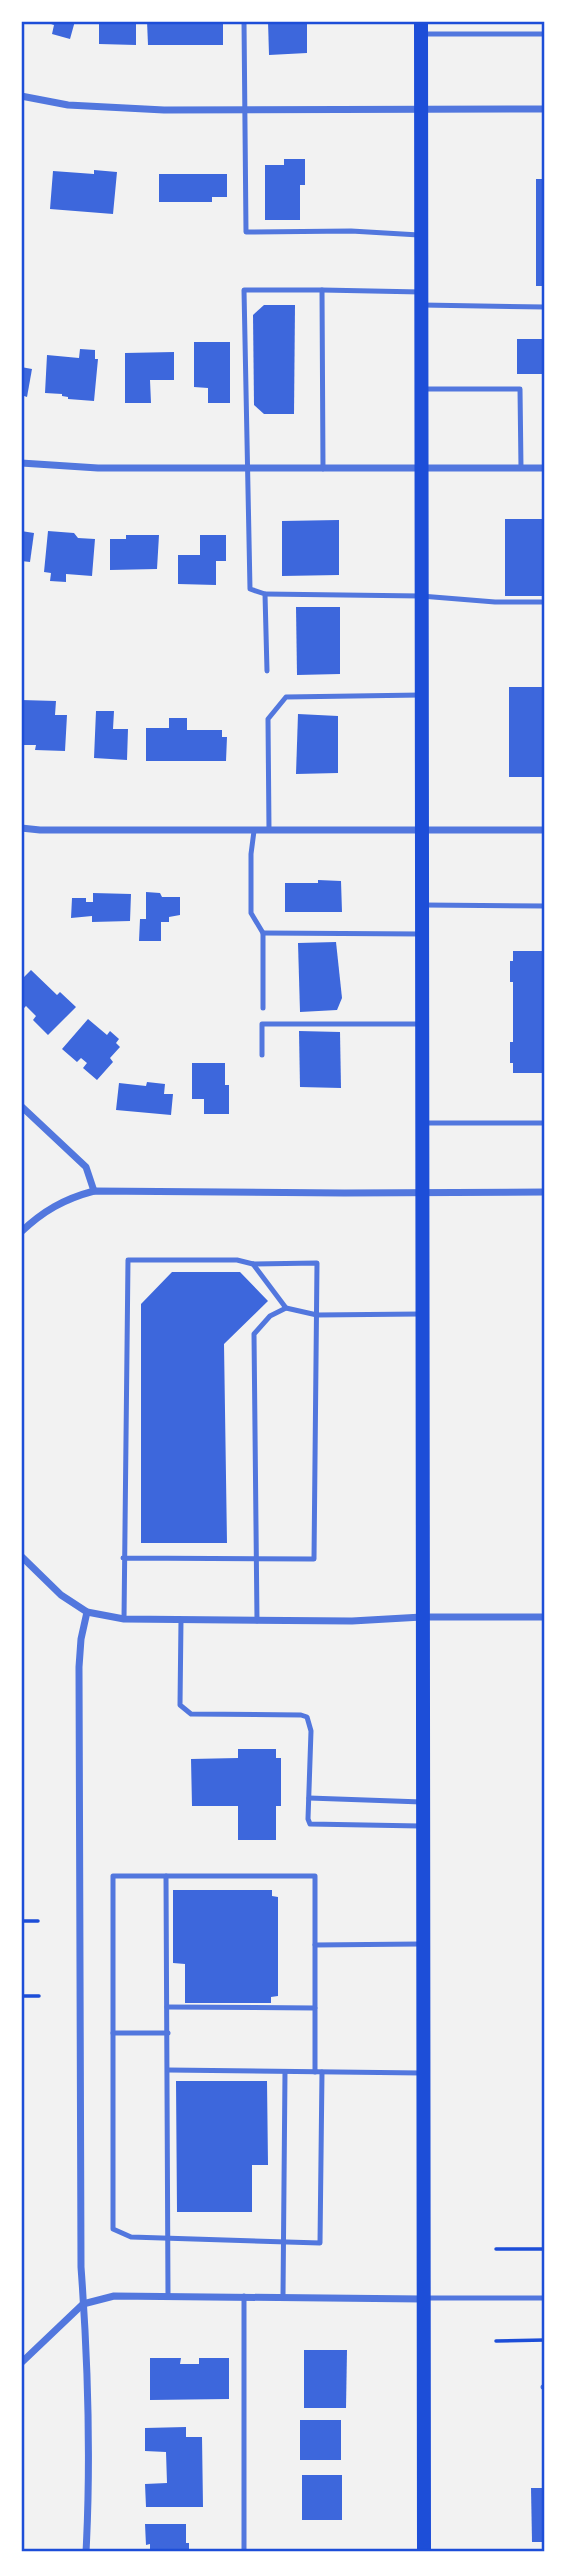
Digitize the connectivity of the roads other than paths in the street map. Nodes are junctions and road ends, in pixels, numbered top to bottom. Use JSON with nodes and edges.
{"nodes":[{"id":1,"x":244,"y":21,"type":"edge"},
{"id":2,"x":421,"y":28,"type":"edge"},
{"id":3,"x":545,"y":34,"type":"edge"},
{"id":4,"x":21,"y":96,"type":"edge"},
{"id":5,"x":421,"y":108,"type":"junction"},
{"id":6,"x":545,"y":109,"type":"edge"},
{"id":7,"x":244,"y":110,"type":"junction"},
{"id":8,"x":421,"y":235,"type":"junction"},
{"id":9,"x":323,"y":290,"type":"junction"},
{"id":10,"x":421,"y":298,"type":"junction"},
{"id":11,"x":545,"y":307,"type":"edge"},
{"id":12,"x":421,"y":389,"type":"junction"},
{"id":13,"x":21,"y":463,"type":"edge"},
{"id":14,"x":521,"y":468,"type":"junction"},
{"id":15,"x":545,"y":468,"type":"edge"},
{"id":16,"x":323,"y":469,"type":"junction"},
{"id":17,"x":421,"y":469,"type":"junction"},
{"id":18,"x":246,"y":470,"type":"junction"},
{"id":19,"x":265,"y":594,"type":"junction"},
{"id":20,"x":421,"y":596,"type":"junction"},
{"id":21,"x":545,"y":602,"type":"edge"},
{"id":22,"x":267,"y":670,"type":"dead end"},
{"id":23,"x":421,"y":695,"type":"junction"},
{"id":24,"x":21,"y":828,"type":"edge"},
{"id":25,"x":269,"y":830,"type":"junction"},
{"id":26,"x":421,"y":830,"type":"junction"},
{"id":27,"x":545,"y":830,"type":"edge"},
{"id":28,"x":254,"y":831,"type":"junction"},
{"id":29,"x":421,"y":905,"type":"junction"},
{"id":30,"x":545,"y":906,"type":"edge"},
{"id":31,"x":263,"y":933,"type":"junction"},
{"id":32,"x":421,"y":934,"type":"junction"},
{"id":33,"x":262,"y":1008,"type":"dead end"},
{"id":34,"x":422,"y":1024,"type":"junction"},
{"id":35,"x":262,"y":1055,"type":"dead end"},
{"id":36,"x":21,"y":1106,"type":"edge"},
{"id":37,"x":422,"y":1123,"type":"junction"},
{"id":38,"x":545,"y":1123,"type":"edge"},
{"id":39,"x":94,"y":1191,"type":"junction"},
{"id":40,"x":422,"y":1192,"type":"junction"},
{"id":41,"x":545,"y":1192,"type":"edge"},
{"id":42,"x":21,"y":1233,"type":"edge"},
{"id":43,"x":253,"y":1264,"type":"junction"},
{"id":44,"x":286,"y":1308,"type":"junction"},
{"id":45,"x":422,"y":1314,"type":"junction"},
{"id":46,"x":317,"y":1315,"type":"junction"},
{"id":47,"x":21,"y":1556,"type":"edge"},
{"id":48,"x":123,"y":1558,"type":"junction"},
{"id":49,"x":257,"y":1559,"type":"junction"},
{"id":50,"x":87,"y":1612,"type":"junction"},
{"id":51,"x":422,"y":1617,"type":"junction"},
{"id":52,"x":545,"y":1617,"type":"edge"},
{"id":53,"x":124,"y":1619,"type":"junction"},
{"id":54,"x":181,"y":1620,"type":"junction"},
{"id":55,"x":257,"y":1620,"type":"junction"},
{"id":56,"x":309,"y":1798,"type":"junction"},
{"id":57,"x":422,"y":1802,"type":"junction"},
{"id":58,"x":422,"y":1826,"type":"junction"},
{"id":59,"x":166,"y":1876,"type":"junction"},
{"id":60,"x":422,"y":1944,"type":"junction"},
{"id":61,"x":315,"y":1945,"type":"junction"},
{"id":62,"x":167,"y":2007,"type":"junction"},
{"id":63,"x":315,"y":2007,"type":"junction"},
{"id":64,"x":113,"y":2033,"type":"junction"},
{"id":65,"x":168,"y":2033,"type":"junction"},
{"id":66,"x":168,"y":2070,"type":"junction"},
{"id":67,"x":318,"y":2072,"type":"junction"},
{"id":68,"x":285,"y":2073,"type":"junction"},
{"id":69,"x":422,"y":2073,"type":"junction"},
{"id":70,"x":169,"y":2240,"type":"junction"},
{"id":71,"x":283,"y":2242,"type":"junction"},
{"id":72,"x":168,"y":2296,"type":"junction"},
{"id":73,"x":283,"y":2296,"type":"junction"},
{"id":74,"x":244,"y":2297,"type":"junction"},
{"id":75,"x":423,"y":2298,"type":"junction"},
{"id":76,"x":545,"y":2298,"type":"edge"},
{"id":77,"x":83,"y":2304,"type":"junction"},
{"id":78,"x":21,"y":2363,"type":"edge"},
{"id":79,"x":86,"y":2552,"type":"edge"},
{"id":80,"x":244,"y":2552,"type":"edge"},
{"id":81,"x":424,"y":2552,"type":"edge"}],
"edges":[{"from":1,"to":7,"type":"lane"},
{"from":2,"to":3,"type":"lane"},
{"from":2,"to":5,"type":"main road"},
{"from":4,"to":7,"type":"street"},
{"from":5,"to":6,"type":"street"},
{"from":5,"to":7,"type":"street"},
{"from":5,"to":8,"type":"main road"},
{"from":7,"to":8,"type":"lane"},
{"from":8,"to":10,"type":"main road"},
{"from":9,"to":10,"type":"lane"},
{"from":9,"to":16,"type":"lane"},
{"from":9,"to":18,"type":"lane"},
{"from":10,"to":11,"type":"lane"},
{"from":10,"to":12,"type":"main road"},
{"from":12,"to":14,"type":"lane"},
{"from":12,"to":17,"type":"main road"},
{"from":13,"to":18,"type":"street"},
{"from":14,"to":15,"type":"street"},
{"from":14,"to":17,"type":"street"},
{"from":16,"to":17,"type":"street"},
{"from":16,"to":18,"type":"street"},
{"from":17,"to":20,"type":"main road"},
{"from":18,"to":19,"type":"lane"},
{"from":19,"to":20,"type":"lane"},
{"from":19,"to":22,"type":"lane"},
{"from":20,"to":21,"type":"lane"},
{"from":20,"to":23,"type":"main road"},
{"from":23,"to":25,"type":"lane"},
{"from":23,"to":26,"type":"main road"},
{"from":24,"to":28,"type":"street"},
{"from":25,"to":26,"type":"street"},
{"from":25,"to":28,"type":"street"},
{"from":26,"to":27,"type":"street"},
{"from":26,"to":29,"type":"main road"},
{"from":28,"to":31,"type":"lane"},
{"from":29,"to":30,"type":"lane"},
{"from":29,"to":32,"type":"main road"},
{"from":31,"to":32,"type":"lane"},
{"from":31,"to":33,"type":"lane"},
{"from":32,"to":34,"type":"main road"},
{"from":34,"to":35,"type":"lane"},
{"from":34,"to":37,"type":"main road"},
{"from":36,"to":39,"type":"street"},
{"from":37,"to":38,"type":"lane"},
{"from":37,"to":40,"type":"main road"},
{"from":39,"to":40,"type":"street"},
{"from":39,"to":42,"type":"street"},
{"from":40,"to":41,"type":"street"},
{"from":40,"to":45,"type":"main road"},
{"from":43,"to":44,"type":"lane"},
{"from":43,"to":46,"type":"lane"},
{"from":43,"to":48,"type":"lane"},
{"from":44,"to":46,"type":"lane"},
{"from":44,"to":49,"type":"lane"},
{"from":45,"to":46,"type":"lane"},
{"from":45,"to":51,"type":"main road"},
{"from":46,"to":49,"type":"lane"},
{"from":47,"to":50,"type":"street"},
{"from":48,"to":49,"type":"lane"},
{"from":48,"to":53,"type":"lane"},
{"from":49,"to":55,"type":"lane"},
{"from":50,"to":53,"type":"street"},
{"from":50,"to":77,"type":"street"},
{"from":51,"to":52,"type":"street"},
{"from":51,"to":55,"type":"street"},
{"from":51,"to":57,"type":"main road"},
{"from":53,"to":54,"type":"street"},
{"from":54,"to":55,"type":"street"},
{"from":54,"to":56,"type":"lane"},
{"from":56,"to":57,"type":"lane"},
{"from":56,"to":58,"type":"lane"},
{"from":57,"to":58,"type":"main road"},
{"from":58,"to":60,"type":"main road"},
{"from":59,"to":61,"type":"lane"},
{"from":59,"to":62,"type":"lane"},
{"from":59,"to":64,"type":"lane"},
{"from":60,"to":61,"type":"lane"},
{"from":60,"to":69,"type":"main road"},
{"from":61,"to":63,"type":"lane"},
{"from":62,"to":63,"type":"lane"},
{"from":62,"to":65,"type":"lane"},
{"from":63,"to":67,"type":"lane"},
{"from":64,"to":65,"type":"lane"},
{"from":64,"to":70,"type":"lane"},
{"from":65,"to":66,"type":"lane"},
{"from":66,"to":68,"type":"lane"},
{"from":66,"to":70,"type":"lane"},
{"from":67,"to":68,"type":"lane"},
{"from":67,"to":69,"type":"lane"},
{"from":67,"to":71,"type":"lane"},
{"from":68,"to":71,"type":"lane"},
{"from":69,"to":75,"type":"main road"},
{"from":70,"to":71,"type":"lane"},
{"from":70,"to":72,"type":"lane"},
{"from":71,"to":73,"type":"lane"},
{"from":72,"to":74,"type":"street"},
{"from":72,"to":77,"type":"street"},
{"from":73,"to":74,"type":"street"},
{"from":73,"to":75,"type":"street"},
{"from":74,"to":80,"type":"lane"},
{"from":75,"to":76,"type":"lane"},
{"from":75,"to":81,"type":"main road"},
{"from":77,"to":78,"type":"street"},
{"from":77,"to":79,"type":"street"}]}
